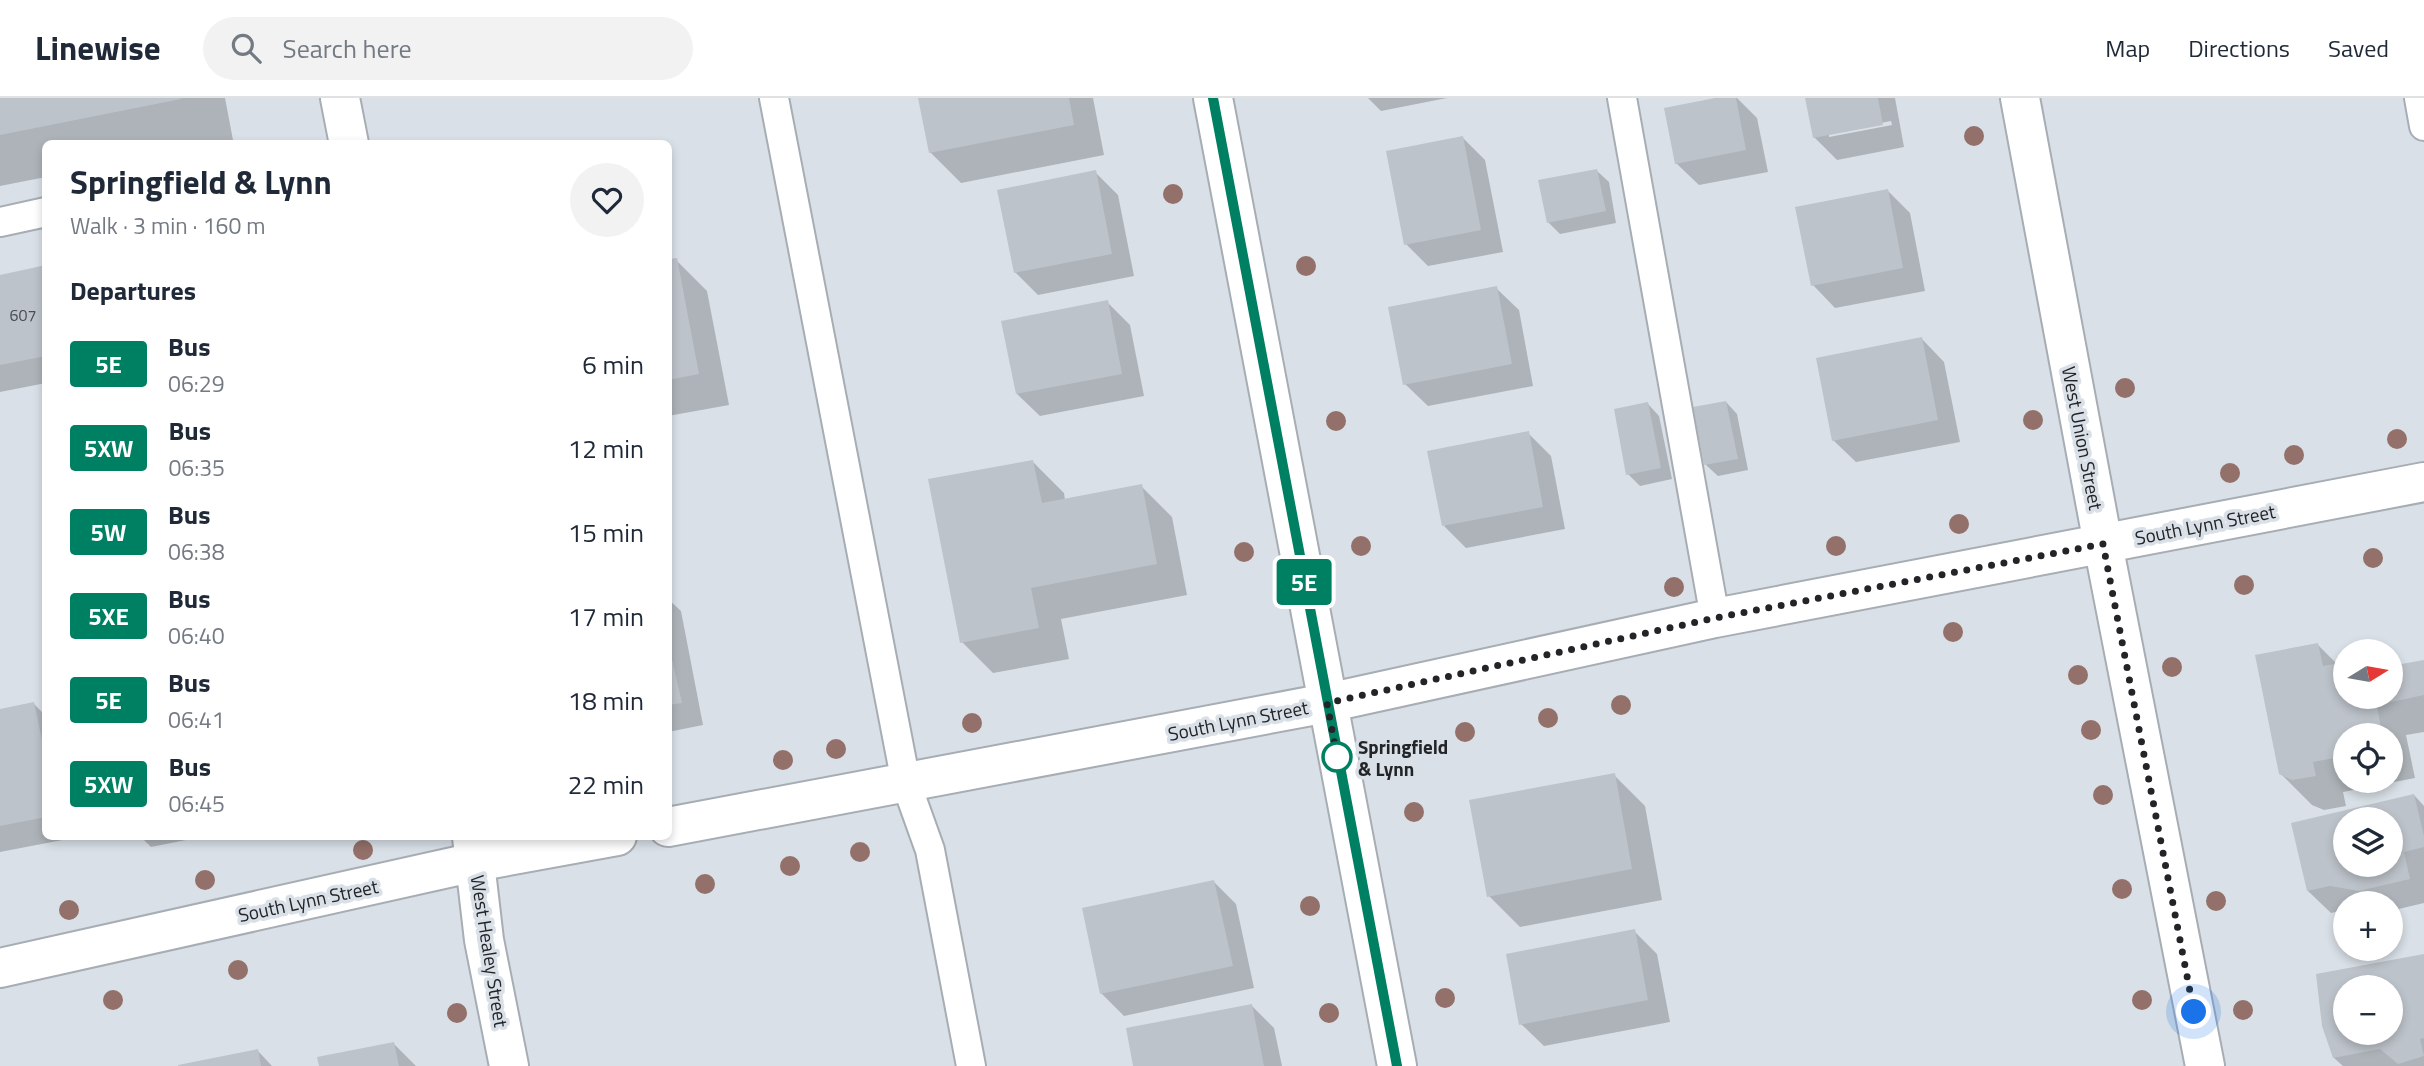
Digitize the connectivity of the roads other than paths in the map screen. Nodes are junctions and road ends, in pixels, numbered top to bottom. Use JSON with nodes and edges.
{"nodes":[{"id":1,"x":340,"y":98,"type":"edge"},
{"id":2,"x":774,"y":98,"type":"edge"},
{"id":3,"x":1213,"y":98,"type":"edge"},
{"id":4,"x":1622,"y":98,"type":"edge"},
{"id":5,"x":2020,"y":98,"type":"edge"},
{"id":6,"x":2419,"y":98,"type":"edge"},
{"id":7,"x":2424,"y":126,"type":"edge"},
{"id":8,"x":347,"y":140,"type":"edge"},
{"id":9,"x":42,"y":213,"type":"edge"},
{"id":10,"x":0,"y":222,"type":"edge"},
{"id":11,"x":2424,"y":482,"type":"edge"},
{"id":12,"x":2103,"y":544,"type":"junction"},
{"id":13,"x":1715,"y":618,"type":"junction"},
{"id":14,"x":1327,"y":703,"type":"junction"},
{"id":15,"x":906,"y":783,"type":"junction"},
{"id":16,"x":672,"y":826,"type":"edge"},
{"id":17,"x":573,"y":840,"type":"edge"},
{"id":18,"x":474,"y":849,"type":"edge"},
{"id":19,"x":0,"y":968,"type":"edge"},
{"id":20,"x":509,"y":1066,"type":"edge"},
{"id":21,"x":971,"y":1066,"type":"edge"},
{"id":22,"x":1397,"y":1066,"type":"edge"},
{"id":23,"x":2205,"y":1066,"type":"edge"}],
"edges":[{"from":1,"to":8,"type":"street"},
{"from":2,"to":15,"type":"lane"},
{"from":3,"to":14,"type":"street"},
{"from":4,"to":13,"type":"lane"},
{"from":5,"to":12,"type":"street","name":"West Union Street"},
{"from":6,"to":7,"type":"lane"},
{"from":9,"to":10,"type":"lane"},
{"from":11,"to":12,"type":"street","name":"South Lynn Street"},
{"from":12,"to":13,"type":"street","name":"South Lynn Street"},
{"from":12,"to":23,"type":"street","name":"West Union Street"},
{"from":13,"to":14,"type":"street","name":"South Lynn Street"},
{"from":14,"to":15,"type":"street","name":"South Lynn Street"},
{"from":14,"to":22,"type":"street"},
{"from":15,"to":16,"type":"street","name":"South Lynn Street"},
{"from":15,"to":21,"type":"lane"},
{"from":17,"to":18,"type":"street","name":"South Lynn Street"},
{"from":18,"to":19,"type":"street","name":"South Lynn Street"},
{"from":18,"to":20,"type":"street","name":"West Healey Street"}]}
